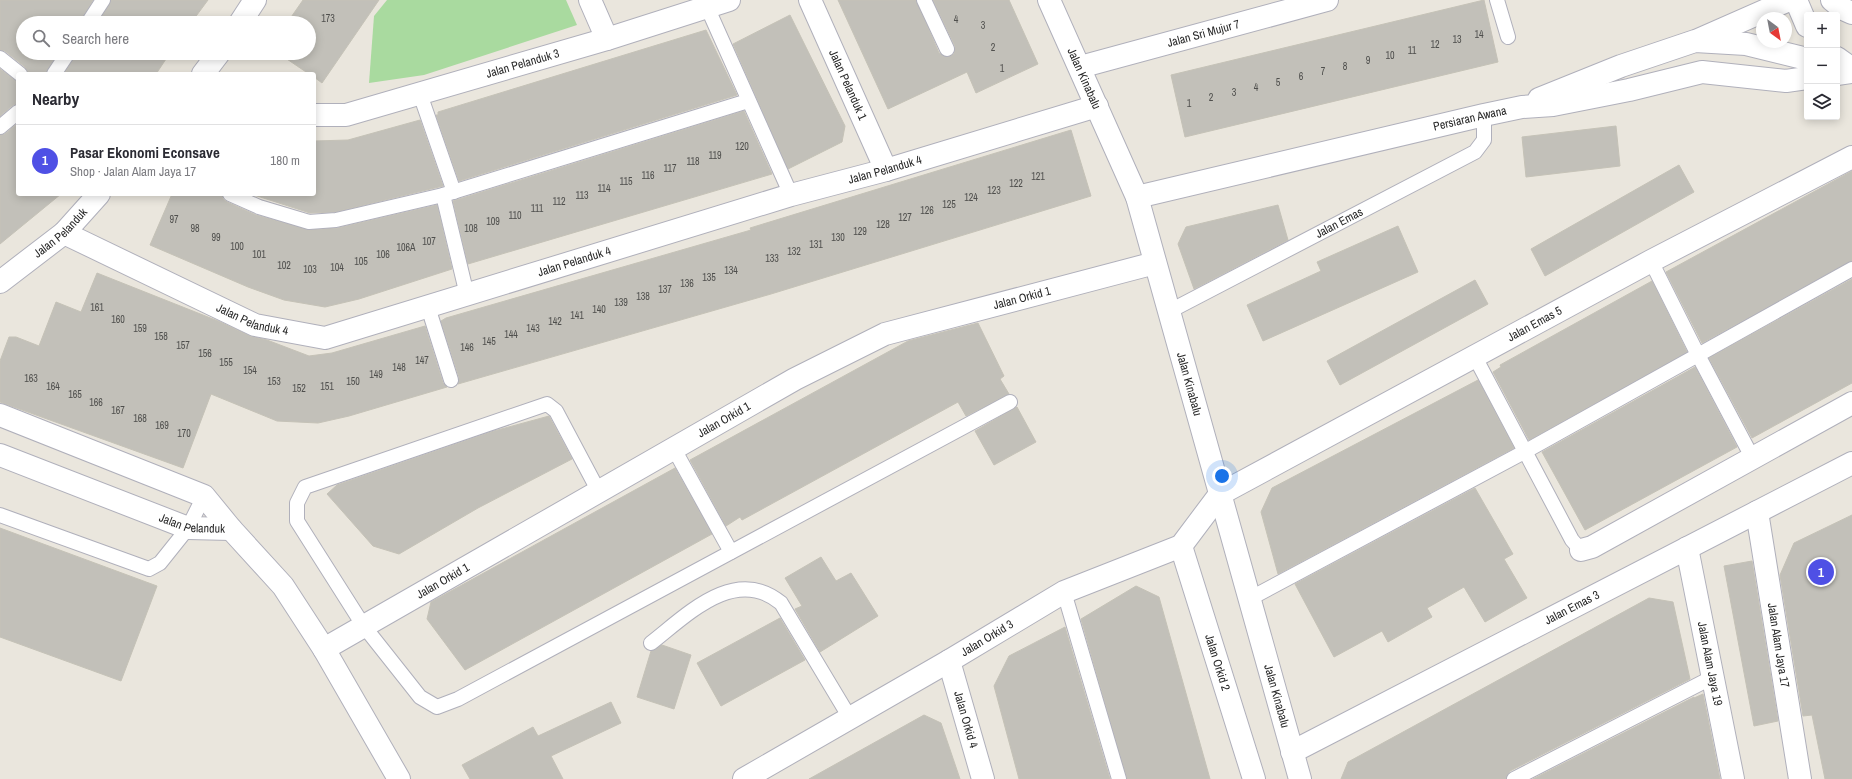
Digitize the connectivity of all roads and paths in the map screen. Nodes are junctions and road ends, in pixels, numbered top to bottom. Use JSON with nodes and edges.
{"nodes":[{"id":1,"x":103,"y":0,"type":"edge"},
{"id":2,"x":256,"y":0,"type":"edge"},
{"id":3,"x":590,"y":0,"type":"edge"},
{"id":4,"x":729,"y":0,"type":"edge"},
{"id":5,"x":810,"y":0,"type":"edge"},
{"id":6,"x":924,"y":0,"type":"edge"},
{"id":7,"x":1049,"y":0,"type":"edge"},
{"id":8,"x":1328,"y":0,"type":"edge"},
{"id":9,"x":1497,"y":0,"type":"edge"},
{"id":10,"x":1789,"y":0,"type":"edge"},
{"id":11,"x":1796,"y":0,"type":"edge"},
{"id":12,"x":1832,"y":0,"type":"edge"},
{"id":13,"x":706,"y":4,"type":"edge"},
{"id":14,"x":1852,"y":13,"type":"edge"},
{"id":15,"x":93,"y":16,"type":"edge"},
{"id":16,"x":245,"y":16,"type":"edge"},
{"id":17,"x":1804,"y":19,"type":"edge"},
{"id":18,"x":1508,"y":37,"type":"dead end"},
{"id":19,"x":607,"y":39,"type":"junction"},
{"id":20,"x":1696,"y":41,"type":"junction"},
{"id":21,"x":947,"y":49,"type":"dead end"},
{"id":22,"x":0,"y":58,"type":"edge"},
{"id":23,"x":1804,"y":58,"type":"edge"},
{"id":24,"x":63,"y":60,"type":"edge"},
{"id":25,"x":1840,"y":61,"type":"edge"},
{"id":26,"x":1080,"y":67,"type":"junction"},
{"id":27,"x":1852,"y":71,"type":"edge"},
{"id":28,"x":18,"y":72,"type":"edge"},
{"id":29,"x":55,"y":72,"type":"edge"},
{"id":30,"x":1840,"y":73,"type":"edge"},
{"id":31,"x":1804,"y":78,"type":"edge"},
{"id":32,"x":420,"y":94,"type":"junction"},
{"id":33,"x":748,"y":101,"type":"junction"},
{"id":34,"x":1097,"y":106,"type":"junction"},
{"id":35,"x":1522,"y":107,"type":"junction"},
{"id":36,"x":16,"y":114,"type":"edge"},
{"id":37,"x":316,"y":115,"type":"edge"},
{"id":38,"x":1484,"y":115,"type":"junction"},
{"id":39,"x":0,"y":127,"type":"edge"},
{"id":40,"x":1852,"y":157,"type":"edge"},
{"id":41,"x":886,"y":170,"type":"junction"},
{"id":42,"x":448,"y":194,"type":"junction"},
{"id":43,"x":791,"y":195,"type":"junction"},
{"id":44,"x":97,"y":196,"type":"edge"},
{"id":45,"x":234,"y":196,"type":"edge"},
{"id":46,"x":1137,"y":197,"type":"junction"},
{"id":47,"x":64,"y":233,"type":"junction"},
{"id":48,"x":1651,"y":260,"type":"junction"},
{"id":49,"x":1155,"y":263,"type":"junction"},
{"id":50,"x":1852,"y":269,"type":"edge"},
{"id":51,"x":0,"y":282,"type":"edge"},
{"id":52,"x":467,"y":295,"type":"junction"},
{"id":53,"x":428,"y":307,"type":"junction"},
{"id":54,"x":1168,"y":312,"type":"junction"},
{"id":55,"x":1698,"y":355,"type":"junction"},
{"id":56,"x":1475,"y":357,"type":"junction"},
{"id":57,"x":451,"y":380,"type":"dead end"},
{"id":58,"x":1010,"y":402,"type":"dead end"},
{"id":59,"x":1852,"y":403,"type":"edge"},
{"id":60,"x":0,"y":415,"type":"edge"},
{"id":61,"x":674,"y":449,"type":"junction"},
{"id":62,"x":1526,"y":451,"type":"junction"},
{"id":63,"x":0,"y":454,"type":"edge"},
{"id":64,"x":1752,"y":457,"type":"junction"},
{"id":65,"x":1852,"y":463,"type":"edge"},
{"id":66,"x":599,"y":492,"type":"junction"},
{"id":67,"x":1220,"y":494,"type":"junction"},
{"id":68,"x":204,"y":496,"type":"junction"},
{"id":69,"x":1756,"y":512,"type":"junction"},
{"id":70,"x":0,"y":515,"type":"edge"},
{"id":71,"x":188,"y":528,"type":"junction"},
{"id":72,"x":231,"y":530,"type":"junction"},
{"id":73,"x":1181,"y":546,"type":"junction"},
{"id":74,"x":1687,"y":548,"type":"junction"},
{"id":75,"x":1581,"y":550,"type":"joint"},
{"id":76,"x":731,"y":552,"type":"junction"},
{"id":77,"x":1064,"y":592,"type":"junction"},
{"id":78,"x":1249,"y":599,"type":"junction"},
{"id":79,"x":363,"y":625,"type":"junction"},
{"id":80,"x":651,"y":643,"type":"dead end"},
{"id":81,"x":324,"y":649,"type":"junction"},
{"id":82,"x":949,"y":661,"type":"junction"},
{"id":83,"x":1713,"y":677,"type":"junction"},
{"id":84,"x":850,"y":718,"type":"junction"},
{"id":85,"x":1292,"y":752,"type":"junction"},
{"id":86,"x":399,"y":779,"type":"edge"},
{"id":87,"x":744,"y":779,"type":"edge"},
{"id":88,"x":983,"y":779,"type":"edge"},
{"id":89,"x":1119,"y":779,"type":"edge"},
{"id":90,"x":1254,"y":779,"type":"edge"},
{"id":91,"x":1300,"y":779,"type":"edge"},
{"id":92,"x":1514,"y":779,"type":"edge"},
{"id":93,"x":1733,"y":779,"type":"edge"},
{"id":94,"x":1800,"y":779,"type":"edge"}],
"edges":[{"from":1,"to":15,"type":"lane"},
{"from":2,"to":16,"type":"street"},
{"from":3,"to":19,"type":"street"},
{"from":4,"to":13,"type":"street","name":"Jalan Pelanduk 3"},
{"from":5,"to":41,"type":"street","name":"Jalan Pelanduk 1"},
{"from":6,"to":21,"type":"lane"},
{"from":7,"to":26,"type":"street","name":"Jalan Kinabalu"},
{"from":8,"to":26,"type":"street","name":"Jalan Sri Mujur 7"},
{"from":9,"to":18,"type":"lane"},
{"from":10,"to":20,"type":"street"},
{"from":11,"to":17,"type":"street"},
{"from":12,"to":14,"type":"street"},
{"from":13,"to":19,"type":"street","name":"Jalan Pelanduk 3"},
{"from":13,"to":33,"type":"lane"},
{"from":19,"to":32,"type":"street","name":"Jalan Pelanduk 3"},
{"from":20,"to":23,"type":"street"},
{"from":20,"to":35,"type":"street"},
{"from":22,"to":28,"type":"lane"},
{"from":24,"to":29,"type":"lane"},
{"from":25,"to":27,"type":"street"},
{"from":26,"to":34,"type":"street","name":"Jalan Kinabalu"},
{"from":27,"to":30,"type":"street"},
{"from":31,"to":35,"type":"street","name":"Persiaran Awana"},
{"from":32,"to":37,"type":"street","name":"Jalan Pelanduk 3"},
{"from":32,"to":42,"type":"lane"},
{"from":33,"to":42,"type":"lane"},
{"from":33,"to":43,"type":"lane"},
{"from":34,"to":41,"type":"street","name":"Jalan Pelanduk 4"},
{"from":34,"to":46,"type":"street","name":"Jalan Kinabalu"},
{"from":35,"to":38,"type":"street","name":"Persiaran Awana"},
{"from":36,"to":39,"type":"lane"},
{"from":38,"to":46,"type":"street","name":"Persiaran Awana"},
{"from":38,"to":54,"type":"lane","name":"Jalan Emas"},
{"from":40,"to":48,"type":"street","name":"Jalan Emas 5"},
{"from":41,"to":43,"type":"street","name":"Jalan Pelanduk 4"},
{"from":42,"to":45,"type":"lane"},
{"from":42,"to":52,"type":"lane"},
{"from":43,"to":52,"type":"street","name":"Jalan Pelanduk 4"},
{"from":44,"to":47,"type":"street","name":"Jalan Pelanduk"},
{"from":46,"to":49,"type":"street","name":"Jalan Kinabalu"},
{"from":47,"to":51,"type":"street","name":"Jalan Pelanduk"},
{"from":47,"to":53,"type":"street","name":"Jalan Pelanduk 4"},
{"from":48,"to":55,"type":"lane"},
{"from":48,"to":56,"type":"street","name":"Jalan Emas 5"},
{"from":49,"to":54,"type":"street","name":"Jalan Kinabalu"},
{"from":49,"to":61,"type":"street","name":"Jalan Orkid 1"},
{"from":50,"to":55,"type":"lane"},
{"from":52,"to":53,"type":"street","name":"Jalan Pelanduk 4"},
{"from":53,"to":57,"type":"lane"},
{"from":54,"to":67,"type":"street","name":"Jalan Kinabalu"},
{"from":55,"to":62,"type":"lane"},
{"from":55,"to":64,"type":"lane"},
{"from":56,"to":62,"type":"lane"},
{"from":56,"to":67,"type":"street","name":"Jalan Emas 5"},
{"from":58,"to":76,"type":"lane"},
{"from":59,"to":64,"type":"street"},
{"from":60,"to":68,"type":"street","name":"Jalan Pelanduk"},
{"from":61,"to":66,"type":"street","name":"Jalan Orkid 1"},
{"from":61,"to":76,"type":"lane"},
{"from":62,"to":75,"type":"lane"},
{"from":62,"to":78,"type":"lane"},
{"from":63,"to":71,"type":"street","name":"Jalan Pelanduk"},
{"from":64,"to":75,"type":"street"},
{"from":65,"to":69,"type":"street","name":"Jalan Emas 3"},
{"from":66,"to":79,"type":"street","name":"Jalan Orkid 1"},
{"from":66,"to":79,"type":"lane"},
{"from":67,"to":73,"type":"street"},
{"from":67,"to":78,"type":"street","name":"Jalan Kinabalu"},
{"from":68,"to":71,"type":"lane"},
{"from":68,"to":72,"type":"street","name":"Jalan Pelanduk"},
{"from":69,"to":74,"type":"street","name":"Jalan Emas 3"},
{"from":69,"to":94,"type":"street","name":"Jalan Alam Jaya 17"},
{"from":70,"to":71,"type":"lane"},
{"from":71,"to":72,"type":"street","name":"Jalan Pelanduk"},
{"from":72,"to":81,"type":"street"},
{"from":73,"to":77,"type":"street","name":"Jalan Orkid 3"},
{"from":73,"to":90,"type":"street","name":"Jalan Orkid 2"},
{"from":74,"to":83,"type":"street","name":"Jalan Alam Jaya 19"},
{"from":74,"to":85,"type":"street","name":"Jalan Emas 3"},
{"from":76,"to":79,"type":"lane"},
{"from":77,"to":82,"type":"street","name":"Jalan Orkid 3"},
{"from":77,"to":89,"type":"lane"},
{"from":78,"to":85,"type":"street","name":"Jalan Kinabalu"},
{"from":79,"to":81,"type":"street","name":"Jalan Orkid 1"},
{"from":80,"to":84,"type":"lane"},
{"from":81,"to":86,"type":"street"},
{"from":82,"to":84,"type":"street","name":"Jalan Orkid 3"},
{"from":82,"to":88,"type":"street","name":"Jalan Orkid 4"},
{"from":83,"to":92,"type":"lane"},
{"from":83,"to":93,"type":"street","name":"Jalan Alam Jaya 19"},
{"from":84,"to":87,"type":"street","name":"Jalan Orkid 3"},
{"from":85,"to":91,"type":"street","name":"Jalan Kinabalu"}]}
